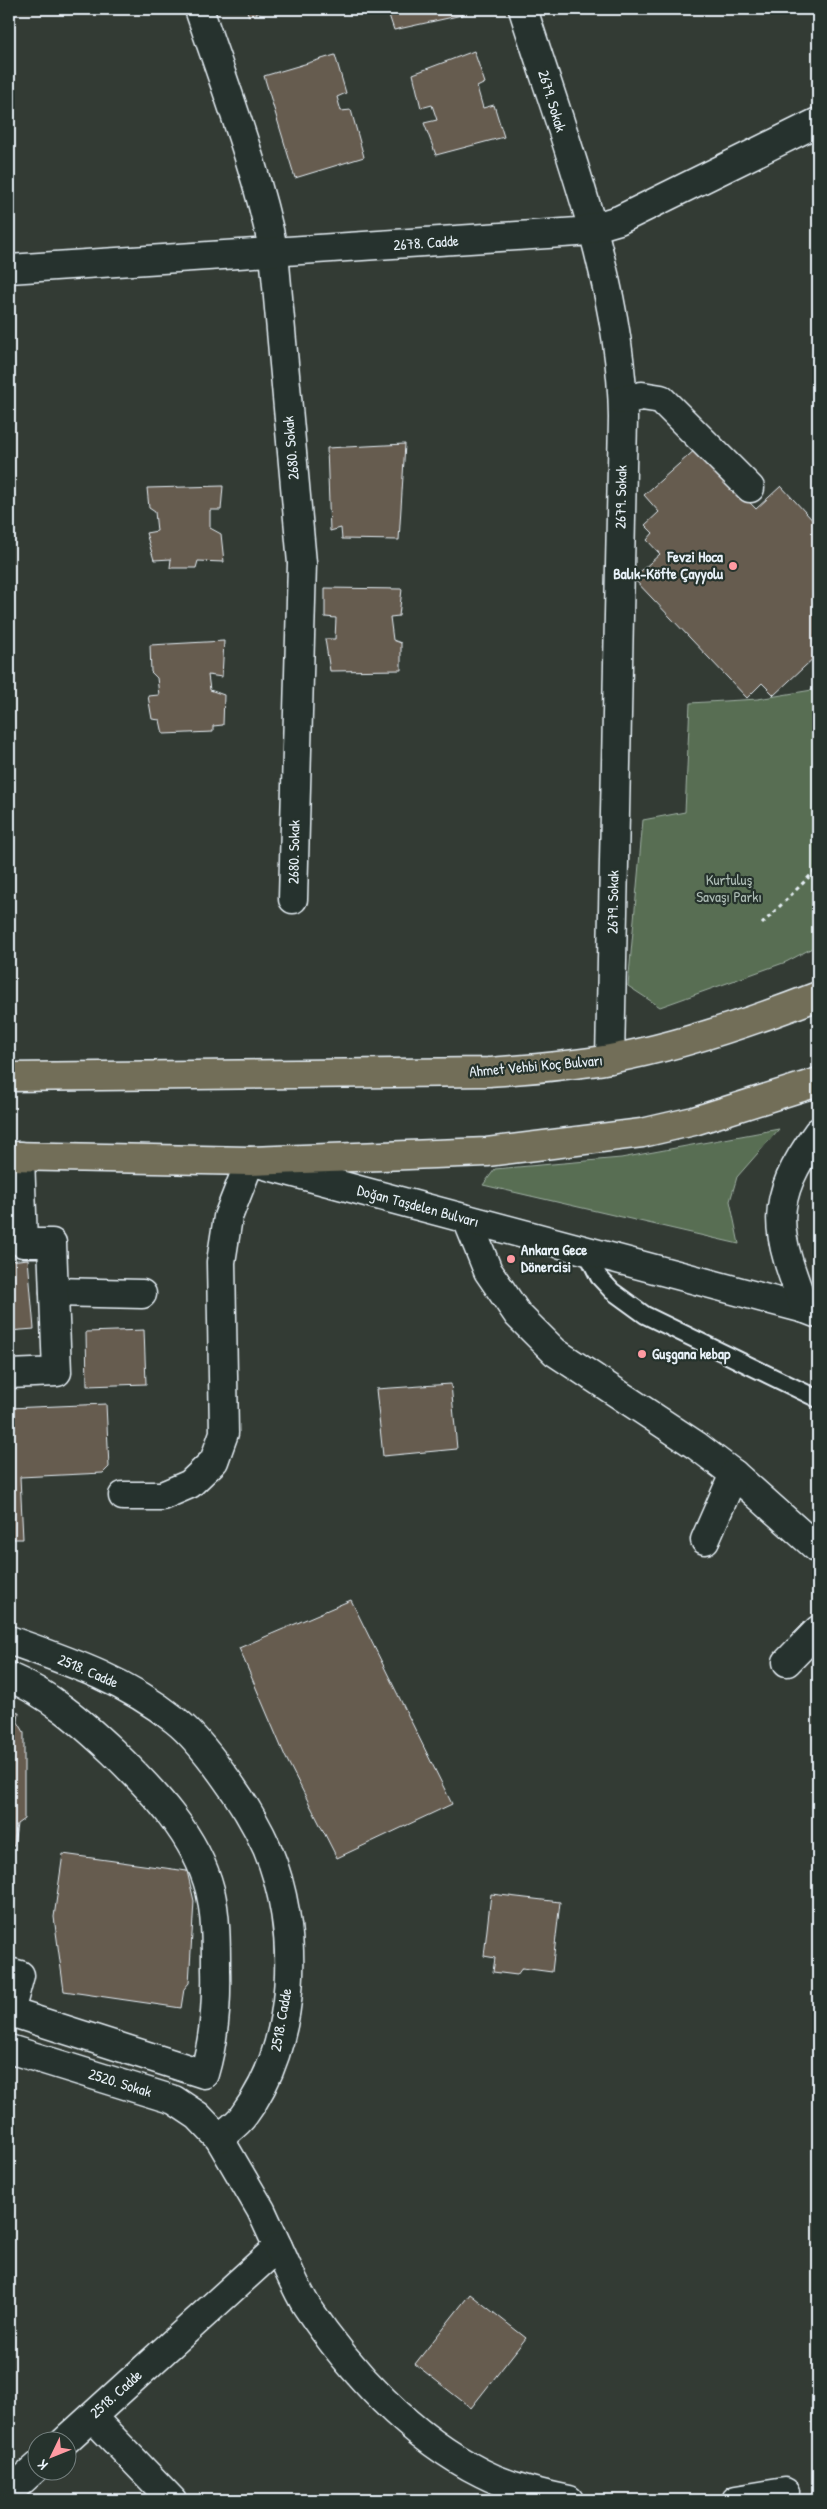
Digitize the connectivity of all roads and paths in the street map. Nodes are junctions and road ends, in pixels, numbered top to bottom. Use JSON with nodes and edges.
{"nodes":[{"id":1,"x":199,"y":9,"type":"edge"},
{"id":2,"x":523,"y":9,"type":"edge"},
{"id":3,"x":818,"y":122,"type":"edge"},
{"id":4,"x":592,"y":229,"type":"junction"},
{"id":5,"x":274,"y":253,"type":"junction"},
{"id":6,"x":9,"y":269,"type":"edge"},
{"id":7,"x":623,"y":400,"type":"junction"},
{"id":8,"x":750,"y":488,"type":"dead end"},
{"id":9,"x":818,"y":868,"type":"edge"},
{"id":10,"x":293,"y":899,"type":"dead end"},
{"id":11,"x":762,"y":924,"type":"dead end"},
{"id":12,"x":818,"y":996,"type":"edge"},
{"id":13,"x":610,"y":1059,"type":"junction"},
{"id":14,"x":9,"y":1077,"type":"edge"},
{"id":15,"x":818,"y":1082,"type":"edge"},
{"id":16,"x":818,"y":1132,"type":"edge"},
{"id":17,"x":14,"y":1156,"type":"edge"},
{"id":18,"x":250,"y":1161,"type":"junction"},
{"id":19,"x":467,"y":1219,"type":"junction"},
{"id":20,"x":586,"y":1251,"type":"junction"},
{"id":21,"x":54,"y":1292,"type":"junction"},
{"id":22,"x":142,"y":1294,"type":"dead end"},
{"id":23,"x":812,"y":1311,"type":"edge"},
{"id":24,"x":9,"y":1374,"type":"edge"},
{"id":25,"x":818,"y":1399,"type":"edge"},
{"id":26,"x":734,"y":1474,"type":"junction"},
{"id":27,"x":123,"y":1496,"type":"dead end"},
{"id":28,"x":705,"y":1540,"type":"dead end"},
{"id":29,"x":818,"y":1549,"type":"edge"},
{"id":30,"x":818,"y":1630,"type":"edge"},
{"id":31,"x":9,"y":1640,"type":"edge"},
{"id":32,"x":787,"y":1662,"type":"dead end"},
{"id":33,"x":9,"y":1677,"type":"edge"},
{"id":34,"x":9,"y":1972,"type":"edge"},
{"id":35,"x":9,"y":2049,"type":"edge"},
{"id":36,"x":219,"y":2138,"type":"junction"},
{"id":37,"x":278,"y":2247,"type":"junction"},
{"id":38,"x":92,"y":2417,"type":"junction"},
{"id":39,"x":75,"y":2432,"type":"edge"},
{"id":40,"x":28,"y":2475,"type":"edge"},
{"id":41,"x":9,"y":2492,"type":"edge"},
{"id":42,"x":785,"y":2492,"type":"dead end"},
{"id":43,"x":172,"y":2500,"type":"edge"},
{"id":44,"x":569,"y":2500,"type":"edge"},
{"id":45,"x":736,"y":2500,"type":"edge"}],
"edges":[{"from":1,"to":5,"type":"street","name":"2680. Sokak"},
{"from":2,"to":4,"type":"street","name":"2679. Sokak"},
{"from":3,"to":4,"type":"street","name":"2678. Cadde"},
{"from":4,"to":5,"type":"street","name":"2678. Cadde"},
{"from":4,"to":7,"type":"street","name":"2679. Sokak"},
{"from":5,"to":6,"type":"street","name":"2678. Cadde"},
{"from":5,"to":10,"type":"street","name":"2680. Sokak"},
{"from":7,"to":8,"type":"street"},
{"from":7,"to":13,"type":"street","name":"2679. Sokak"},
{"from":9,"to":11,"type":"path"},
{"from":12,"to":13,"type":"main road","name":"Ahmet Vehbi Koç Bulvarı"},
{"from":13,"to":14,"type":"main road","name":"Ahmet Vehbi Koç Bulvarı"},
{"from":15,"to":18,"type":"main road"},
{"from":16,"to":23,"type":"street"},
{"from":17,"to":18,"type":"main road","name":"Doğan Taşdelen Bulvarı"},
{"from":17,"to":21,"type":"street"},
{"from":18,"to":19,"type":"street","name":"Doğan Taşdelen Bulvarı"},
{"from":18,"to":27,"type":"street"},
{"from":19,"to":20,"type":"street","name":"Doğan Taşdelen Bulvarı"},
{"from":19,"to":26,"type":"street"},
{"from":20,"to":23,"type":"street","name":"Doğan Taşdelen Bulvarı"},
{"from":20,"to":25,"type":"lane"},
{"from":21,"to":22,"type":"street"},
{"from":21,"to":24,"type":"street"},
{"from":26,"to":28,"type":"street"},
{"from":26,"to":29,"type":"street"},
{"from":30,"to":32,"type":"street"},
{"from":31,"to":36,"type":"street","name":"2518. Cadde"},
{"from":33,"to":34,"type":"street"},
{"from":35,"to":36,"type":"street","name":"2520. Sokak"},
{"from":36,"to":37,"type":"street"},
{"from":37,"to":38,"type":"street","name":"2518. Cadde"},
{"from":37,"to":44,"type":"street"},
{"from":38,"to":39,"type":"street","name":"2518. Cadde"},
{"from":38,"to":43,"type":"street"},
{"from":40,"to":41,"type":"street"},
{"from":42,"to":45,"type":"street"}]}
